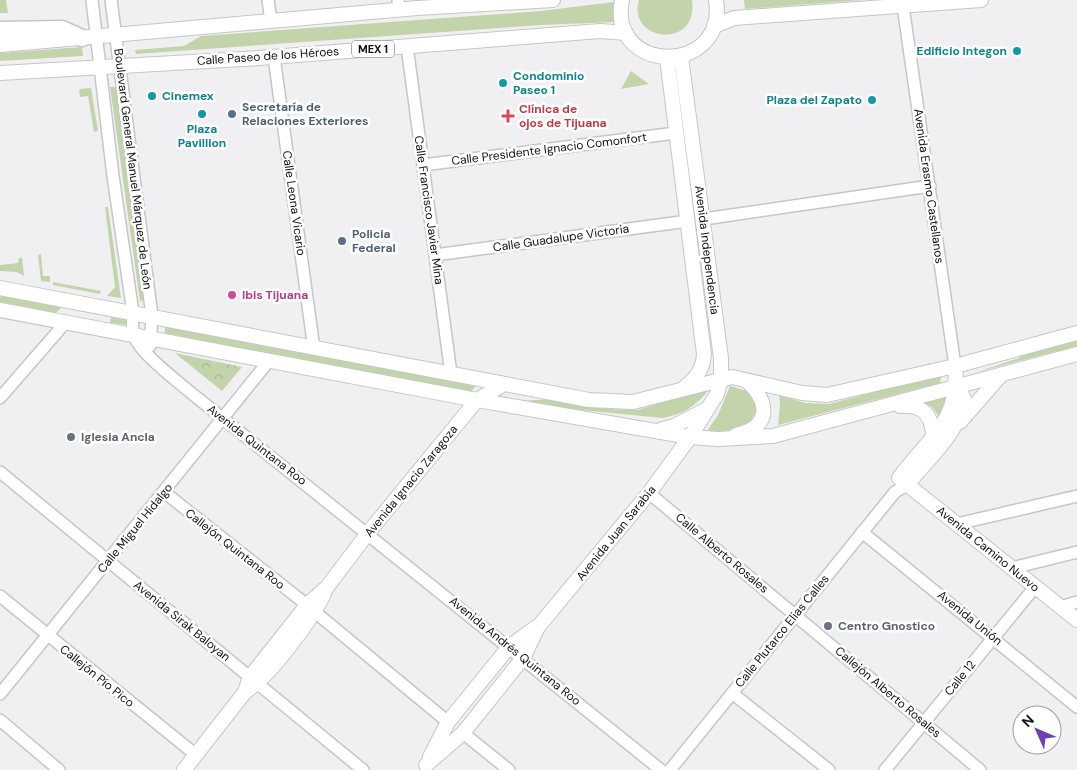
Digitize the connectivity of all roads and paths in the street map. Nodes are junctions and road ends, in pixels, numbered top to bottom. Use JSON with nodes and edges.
{"nodes":[{"id":1,"x":92,"y":0,"type":"edge"},
{"id":2,"x":112,"y":0,"type":"edge"},
{"id":3,"x":268,"y":0,"type":"edge"},
{"id":4,"x":553,"y":0,"type":"edge"},
{"id":5,"x":622,"y":0,"type":"edge"},
{"id":6,"x":716,"y":0,"type":"edge"},
{"id":7,"x":722,"y":0,"type":"edge"},
{"id":8,"x":981,"y":0,"type":"edge"},
{"id":9,"x":398,"y":5,"type":"edge"},
{"id":10,"x":903,"y":6,"type":"junction"},
{"id":11,"x":734,"y":18,"type":"junction"},
{"id":12,"x":270,"y":21,"type":"junction"},
{"id":13,"x":714,"y":26,"type":"junction"},
{"id":14,"x":626,"y":33,"type":"junction"},
{"id":15,"x":2,"y":35,"type":"edge"},
{"id":16,"x":116,"y":35,"type":"junction"},
{"id":17,"x":89,"y":37,"type":"junction"},
{"id":18,"x":407,"y":46,"type":"junction"},
{"id":19,"x":274,"y":57,"type":"junction"},
{"id":20,"x":681,"y":57,"type":"junction"},
{"id":21,"x":667,"y":58,"type":"junction"},
{"id":22,"x":120,"y":66,"type":"junction"},
{"id":23,"x":101,"y":67,"type":"junction"},
{"id":24,"x":0,"y":74,"type":"edge"},
{"id":25,"x":676,"y":133,"type":"junction"},
{"id":26,"x":423,"y":165,"type":"junction"},
{"id":27,"x":930,"y":186,"type":"junction"},
{"id":28,"x":704,"y":219,"type":"junction"},
{"id":29,"x":688,"y":222,"type":"junction"},
{"id":30,"x":435,"y":254,"type":"junction"},
{"id":31,"x":0,"y":288,"type":"edge"},
{"id":32,"x":101,"y":308,"type":"junction"},
{"id":33,"x":0,"y":310,"type":"edge"},
{"id":34,"x":133,"y":313,"type":"junction"},
{"id":35,"x":152,"y":316,"type":"junction"},
{"id":36,"x":66,"y":322,"type":"junction"},
{"id":37,"x":1077,"y":333,"type":"edge"},
{"id":38,"x":134,"y":334,"type":"junction"},
{"id":39,"x":151,"y":338,"type":"junction"},
{"id":40,"x":314,"y":349,"type":"junction"},
{"id":41,"x":1077,"y":354,"type":"edge"},
{"id":42,"x":149,"y":355,"type":"junction"},
{"id":43,"x":268,"y":362,"type":"junction"},
{"id":44,"x":955,"y":366,"type":"junction"},
{"id":45,"x":451,"y":374,"type":"junction"},
{"id":46,"x":1002,"y":374,"type":"junction"},
{"id":47,"x":721,"y":379,"type":"junction"},
{"id":48,"x":747,"y":380,"type":"junction"},
{"id":49,"x":504,"y":384,"type":"junction"},
{"id":50,"x":957,"y":386,"type":"junction"},
{"id":51,"x":684,"y":388,"type":"junction"},
{"id":52,"x":0,"y":398,"type":"edge"},
{"id":53,"x":476,"y":400,"type":"junction"},
{"id":54,"x":711,"y":407,"type":"junction"},
{"id":55,"x":882,"y":408,"type":"junction"},
{"id":56,"x":222,"y":418,"type":"junction"},
{"id":57,"x":657,"y":430,"type":"junction"},
{"id":58,"x":950,"y":434,"type":"junction"},
{"id":59,"x":933,"y":436,"type":"junction"},
{"id":60,"x":690,"y":437,"type":"junction"},
{"id":61,"x":718,"y":439,"type":"junction"},
{"id":62,"x":0,"y":472,"type":"edge"},
{"id":63,"x":900,"y":485,"type":"junction"},
{"id":64,"x":164,"y":492,"type":"junction"},
{"id":65,"x":649,"y":492,"type":"junction"},
{"id":66,"x":1077,"y":496,"type":"edge"},
{"id":67,"x":957,"y":524,"type":"junction"},
{"id":68,"x":862,"y":532,"type":"junction"},
{"id":69,"x":368,"y":533,"type":"junction"},
{"id":70,"x":1077,"y":552,"type":"edge"},
{"id":71,"x":108,"y":561,"type":"junction"},
{"id":72,"x":1012,"y":568,"type":"junction"},
{"id":73,"x":1035,"y":587,"type":"junction"},
{"id":74,"x":0,"y":596,"type":"edge"},
{"id":75,"x":1077,"y":602,"type":"edge"},
{"id":76,"x":1060,"y":607,"type":"junction"},
{"id":77,"x":311,"y":609,"type":"junction"},
{"id":78,"x":795,"y":615,"type":"junction"},
{"id":79,"x":1077,"y":620,"type":"edge"},
{"id":80,"x":538,"y":627,"type":"junction"},
{"id":81,"x":47,"y":636,"type":"junction"},
{"id":82,"x":994,"y":637,"type":"junction"},
{"id":83,"x":509,"y":647,"type":"junction"},
{"id":84,"x":523,"y":658,"type":"junction"},
{"id":85,"x":254,"y":680,"type":"junction"},
{"id":86,"x":732,"y":693,"type":"junction"},
{"id":87,"x":0,"y":694,"type":"edge"},
{"id":88,"x":1077,"y":706,"type":"edge"},
{"id":89,"x":0,"y":720,"type":"edge"},
{"id":90,"x":448,"y":722,"type":"junction"},
{"id":91,"x":924,"y":722,"type":"junction"},
{"id":92,"x":463,"y":733,"type":"junction"},
{"id":93,"x":196,"y":755,"type":"junction"},
{"id":94,"x":424,"y":767,"type":"edge"},
{"id":95,"x":59,"y":770,"type":"edge"},
{"id":96,"x":184,"y":770,"type":"edge"},
{"id":97,"x":364,"y":770,"type":"edge"},
{"id":98,"x":509,"y":770,"type":"edge"},
{"id":99,"x":661,"y":770,"type":"edge"},
{"id":100,"x":670,"y":770,"type":"edge"},
{"id":101,"x":829,"y":770,"type":"edge"},
{"id":102,"x":885,"y":770,"type":"edge"},
{"id":103,"x":980,"y":770,"type":"edge"}],
"edges":[{"from":1,"to":17,"type":"street","name":"Boulevard General Manuel Márquez de León"},
{"from":2,"to":16,"type":"street","name":"Boulevard General Manuel Márquez de León"},
{"from":3,"to":12,"type":"street"},
{"from":4,"to":9,"type":"main road"},
{"from":5,"to":14,"type":"main road"},
{"from":6,"to":13,"type":"main road"},
{"from":7,"to":11,"type":"main road"},
{"from":8,"to":10,"type":"main road"},
{"from":9,"to":12,"type":"main road"},
{"from":10,"to":11,"type":"main road"},
{"from":10,"to":27,"type":"street","name":"Avenida Erasmo Castellanos"},
{"from":11,"to":13,"type":"main road"},
{"from":12,"to":16,"type":"main road"},
{"from":13,"to":20,"type":"main road"},
{"from":14,"to":18,"type":"main road","name":"Calle Paseo de los Héroes","number":"MEX 1"},
{"from":14,"to":21,"type":"main road"},
{"from":15,"to":17,"type":"highway"},
{"from":16,"to":17,"type":"main road"},
{"from":16,"to":22,"type":"street","name":"Boulevard General Manuel Márquez de León"},
{"from":17,"to":23,"type":"street","name":"Boulevard General Manuel Márquez de León"},
{"from":18,"to":19,"type":"main road","name":"Calle Paseo de los Héroes","number":"MEX 1"},
{"from":18,"to":26,"type":"street","name":"Calle Francisco Javier Mina"},
{"from":19,"to":22,"type":"main road","name":"Calle Paseo de los Héroes","number":"MEX 1"},
{"from":19,"to":40,"type":"street","name":"Calle Leona Vicario"},
{"from":20,"to":21,"type":"main road"},
{"from":20,"to":28,"type":"main road","name":"Avenida Independencia"},
{"from":21,"to":25,"type":"main road","name":"Avenida Independencia"},
{"from":22,"to":23,"type":"main road","name":"Calle Paseo de los Héroes","number":"MEX 1"},
{"from":22,"to":35,"type":"street","name":"Boulevard General Manuel Márquez de León"},
{"from":23,"to":24,"type":"main road","name":"Calle Paseo de los Héroes","number":"MEX 1"},
{"from":23,"to":34,"type":"street","name":"Boulevard General Manuel Márquez de León"},
{"from":25,"to":26,"type":"street","name":"Calle Presidente Ignacio Comonfort"},
{"from":25,"to":29,"type":"main road","name":"Avenida Independencia"},
{"from":26,"to":30,"type":"street","name":"Calle Francisco Javier Mina"},
{"from":27,"to":28,"type":"street"},
{"from":27,"to":44,"type":"street","name":"Avenida Erasmo Castellanos"},
{"from":28,"to":47,"type":"main road","name":"Avenida Independencia"},
{"from":29,"to":30,"type":"street","name":"Calle Guadalupe Victoria"},
{"from":29,"to":51,"type":"main road","name":"Avenida Independencia"},
{"from":30,"to":45,"type":"street","name":"Calle Francisco Javier Mina"},
{"from":31,"to":32,"type":"main road"},
{"from":32,"to":34,"type":"main road"},
{"from":32,"to":36,"type":"main road"},
{"from":33,"to":36,"type":"main road"},
{"from":34,"to":35,"type":"main road"},
{"from":34,"to":38,"type":"street","name":"Boulevard General Manuel Márquez de León"},
{"from":35,"to":39,"type":"street","name":"Boulevard General Manuel Márquez de León"},
{"from":35,"to":40,"type":"main road"},
{"from":36,"to":38,"type":"main road"},
{"from":36,"to":52,"type":"street"},
{"from":37,"to":44,"type":"main road"},
{"from":38,"to":39,"type":"main road"},
{"from":38,"to":42,"type":"street","name":"Avenida Quintana Roo"},
{"from":39,"to":42,"type":"street"},
{"from":39,"to":43,"type":"main road"},
{"from":40,"to":45,"type":"main road"},
{"from":41,"to":46,"type":"main road"},
{"from":42,"to":56,"type":"street","name":"Avenida Quintana Roo"},
{"from":43,"to":53,"type":"main road"},
{"from":43,"to":56,"type":"street","name":"Calle Miguel Hidalgo"},
{"from":44,"to":48,"type":"main road"},
{"from":44,"to":50,"type":"main road"},
{"from":45,"to":49,"type":"main road"},
{"from":46,"to":50,"type":"main road"},
{"from":46,"to":58,"type":"main road"},
{"from":47,"to":48,"type":"main road"},
{"from":47,"to":51,"type":"main road"},
{"from":47,"to":54,"type":"main road","name":"Avenida Independencia"},
{"from":48,"to":61,"type":"main road"},
{"from":49,"to":51,"type":"main road"},
{"from":49,"to":53,"type":"main road","name":"Avenida Ignacio Zaragoza"},
{"from":50,"to":55,"type":"main road"},
{"from":50,"to":58,"type":"main road","name":"Calle Plutarco Elias Calles"},
{"from":50,"to":59,"type":"main road","name":"Calle Plutarco Elias Calles"},
{"from":53,"to":57,"type":"main road"},
{"from":53,"to":69,"type":"main road","name":"Avenida Ignacio Zaragoza"},
{"from":54,"to":57,"type":"main road"},
{"from":54,"to":60,"type":"main road","name":"Avenida Independencia"},
{"from":55,"to":59,"type":"main road"},
{"from":55,"to":61,"type":"main road"},
{"from":56,"to":64,"type":"street","name":"Calle Miguel Hidalgo"},
{"from":56,"to":69,"type":"street","name":"Avenida Quintana Roo"},
{"from":57,"to":60,"type":"main road"},
{"from":58,"to":63,"type":"main road","name":"Calle Plutarco Elias Calles"},
{"from":59,"to":63,"type":"main road","name":"Calle Plutarco Elias Calles"},
{"from":60,"to":61,"type":"main road"},
{"from":60,"to":65,"type":"main road","name":"Avenida Juan Sarabia"},
{"from":62,"to":71,"type":"street","name":"Avenida Sirak Baloyan"},
{"from":63,"to":67,"type":"main road","name":"Avenida Camino Nuevo"},
{"from":63,"to":68,"type":"street","name":"Calle Plutarco Elias Calles"},
{"from":64,"to":71,"type":"street","name":"Calle Miguel Hidalgo"},
{"from":64,"to":77,"type":"street","name":"Callejón Quintana Roo"},
{"from":65,"to":78,"type":"street","name":"Calle Alberto Rosales"},
{"from":65,"to":80,"type":"main road","name":"Avenida Juan Sarabia"},
{"from":66,"to":67,"type":"street"},
{"from":67,"to":72,"type":"main road","name":"Avenida Camino Nuevo"},
{"from":68,"to":78,"type":"street","name":"Calle Plutarco Elias Calles"},
{"from":68,"to":82,"type":"street","name":"Avenida Unión"},
{"from":69,"to":77,"type":"main road","name":"Avenida Ignacio Zaragoza"},
{"from":69,"to":83,"type":"street","name":"Avenida Andrés Quintana Roo"},
{"from":70,"to":72,"type":"street"},
{"from":71,"to":81,"type":"street","name":"Calle Miguel Hidalgo"},
{"from":71,"to":85,"type":"street","name":"Avenida Sirak Baloyan"},
{"from":72,"to":73,"type":"main road","name":"Avenida Camino Nuevo"},
{"from":73,"to":76,"type":"main road","name":"Avenida Camino Nuevo"},
{"from":73,"to":82,"type":"street","name":"Calle 12"},
{"from":74,"to":81,"type":"street","name":"Callejón Pío Pico"},
{"from":75,"to":76,"type":"street"},
{"from":76,"to":79,"type":"main road","name":"Avenida Camino Nuevo"},
{"from":77,"to":85,"type":"main road","name":"Avenida Ignacio Zaragoza"},
{"from":77,"to":90,"type":"street","name":"Callejón Quintana Roo"},
{"from":78,"to":86,"type":"street","name":"Calle Plutarco Elias Calles"},
{"from":78,"to":91,"type":"street","name":"Callejón Alberto Rosales"},
{"from":80,"to":83,"type":"main road","name":"Avenida Juan Sarabia"},
{"from":80,"to":84,"type":"main road","name":"Avenida Juan Sarabia"},
{"from":81,"to":87,"type":"street","name":"Calle Miguel Hidalgo"},
{"from":81,"to":93,"type":"street","name":"Callejón Pío Pico"},
{"from":82,"to":88,"type":"street","name":"Avenida Unión"},
{"from":82,"to":91,"type":"street","name":"Calle 12"},
{"from":83,"to":84,"type":"street","name":"Avenida Andrés Quintana Roo"},
{"from":83,"to":90,"type":"main road","name":"Avenida Juan Sarabia"},
{"from":84,"to":92,"type":"main road","name":"Avenida Juan Sarabia"},
{"from":84,"to":99,"type":"street","name":"Avenida Andrés Quintana Roo"},
{"from":85,"to":93,"type":"main road","name":"Avenida Ignacio Zaragoza"},
{"from":85,"to":97,"type":"street","name":"Avenida Sirak Baloyan"},
{"from":86,"to":100,"type":"street","name":"Calle Plutarco Elias Calles"},
{"from":86,"to":101,"type":"street"},
{"from":89,"to":95,"type":"street"},
{"from":90,"to":94,"type":"main road","name":"Avenida Juan Sarabia"},
{"from":91,"to":102,"type":"street","name":"Calle 12"},
{"from":91,"to":103,"type":"street","name":"Callejón Alberto Rosales"},
{"from":92,"to":94,"type":"main road","name":"Avenida Juan Sarabia"},
{"from":92,"to":98,"type":"street"},
{"from":93,"to":96,"type":"main road","name":"Avenida Ignacio Zaragoza"}]}
